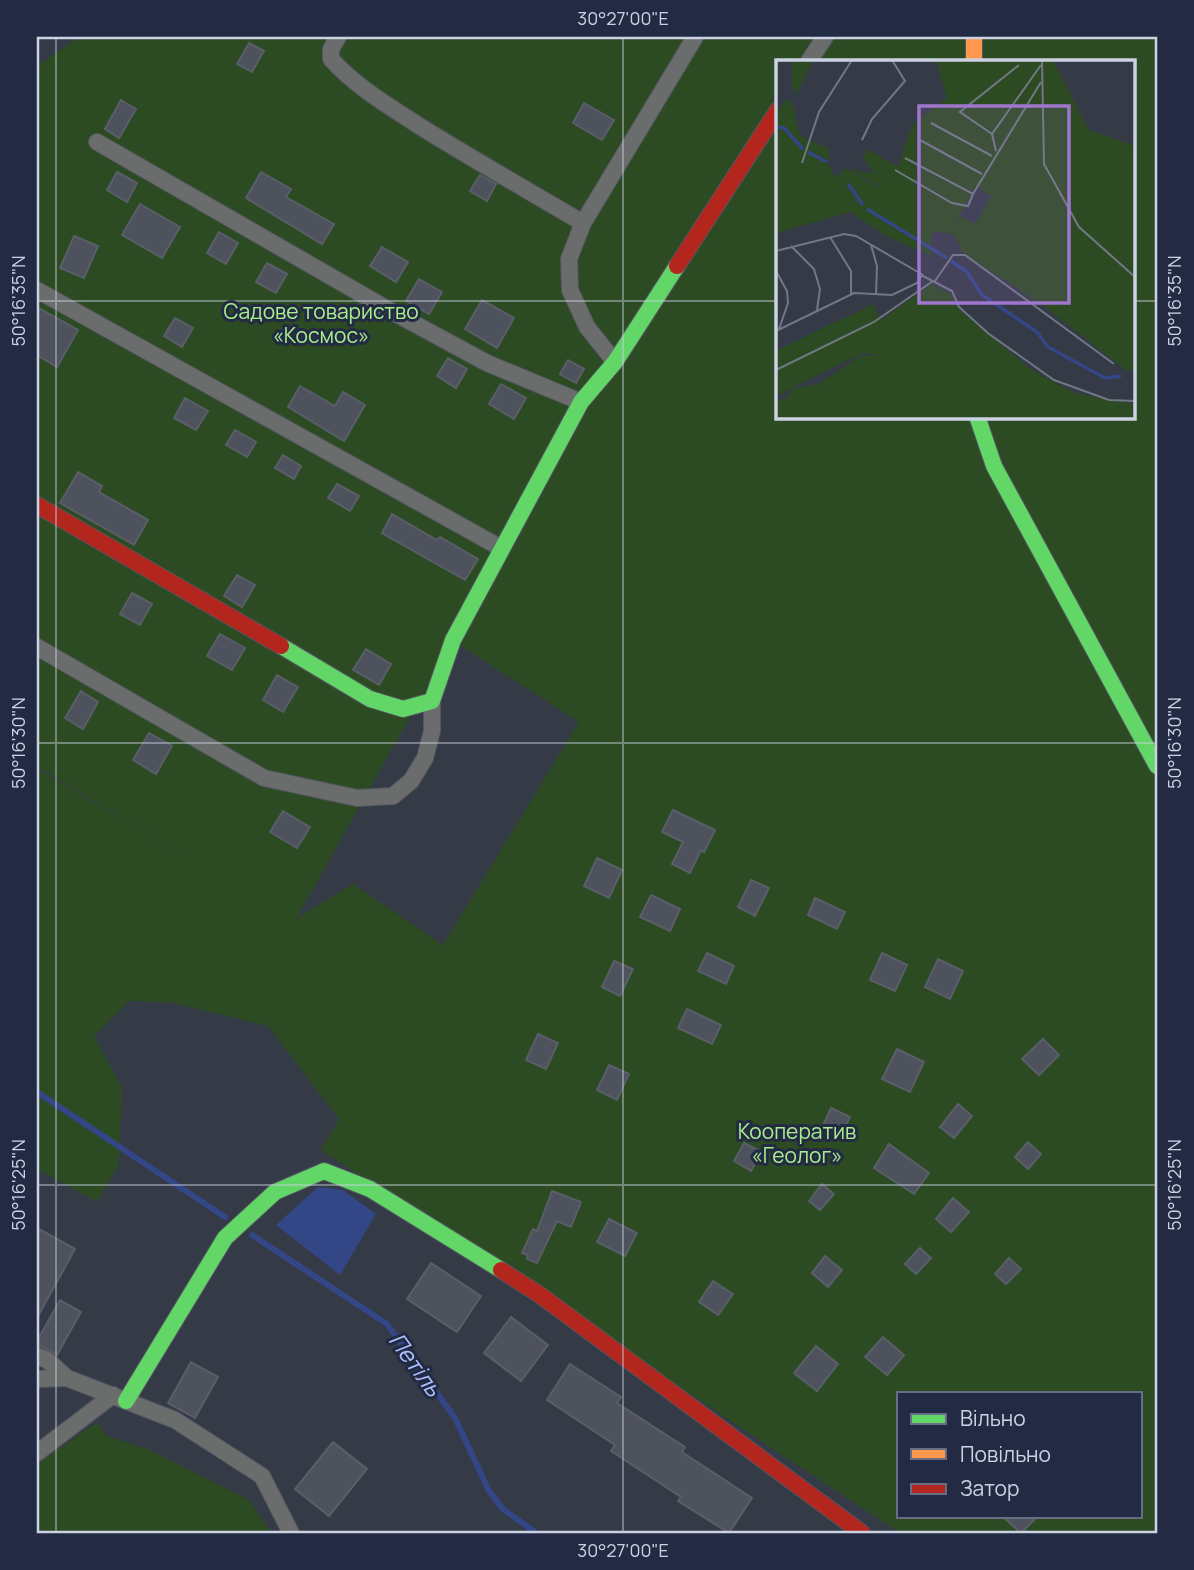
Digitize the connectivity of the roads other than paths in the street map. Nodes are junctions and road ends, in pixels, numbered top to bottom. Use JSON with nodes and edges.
{"nodes":[{"id":1,"x":338,"y":37,"type":"edge"},
{"id":2,"x":695,"y":37,"type":"edge"},
{"id":3,"x":825,"y":37,"type":"edge"},
{"id":4,"x":974,"y":37,"type":"edge"},
{"id":5,"x":810,"y":60,"type":"edge"},
{"id":6,"x":974,"y":60,"type":"edge"},
{"id":7,"x":776,"y":113,"type":"edge"},
{"id":8,"x":97,"y":142,"type":"dead end"},
{"id":9,"x":583,"y":223,"type":"junction"},
{"id":10,"x":37,"y":289,"type":"edge"},
{"id":11,"x":615,"y":362,"type":"junction"},
{"id":12,"x":581,"y":402,"type":"junction"},
{"id":13,"x":978,"y":418,"type":"edge"},
{"id":14,"x":37,"y":505,"type":"edge"},
{"id":15,"x":501,"y":548,"type":"junction"},
{"id":16,"x":37,"y":647,"type":"edge"},
{"id":17,"x":432,"y":701,"type":"junction"},
{"id":18,"x":1157,"y":766,"type":"edge"},
{"id":19,"x":37,"y":1356,"type":"edge"},
{"id":20,"x":67,"y":1378,"type":"junction"},
{"id":21,"x":37,"y":1379,"type":"edge"},
{"id":22,"x":119,"y":1398,"type":"junction"},
{"id":23,"x":37,"y":1453,"type":"edge"},
{"id":24,"x":291,"y":1533,"type":"edge"},
{"id":25,"x":862,"y":1533,"type":"edge"}],
"edges":[{"from":1,"to":9,"type":"street"},
{"from":2,"to":9,"type":"street"},
{"from":3,"to":5,"type":"street"},
{"from":4,"to":6,"type":"street"},
{"from":7,"to":11,"type":"street"},
{"from":8,"to":12,"type":"street"},
{"from":9,"to":11,"type":"street"},
{"from":10,"to":15,"type":"street"},
{"from":11,"to":12,"type":"street"},
{"from":12,"to":15,"type":"street"},
{"from":13,"to":18,"type":"street"},
{"from":14,"to":17,"type":"street"},
{"from":15,"to":17,"type":"street"},
{"from":16,"to":17,"type":"street"},
{"from":19,"to":20,"type":"street"},
{"from":20,"to":21,"type":"street"},
{"from":20,"to":22,"type":"street"},
{"from":22,"to":23,"type":"street"},
{"from":22,"to":24,"type":"street"},
{"from":22,"to":25,"type":"street"}]}
